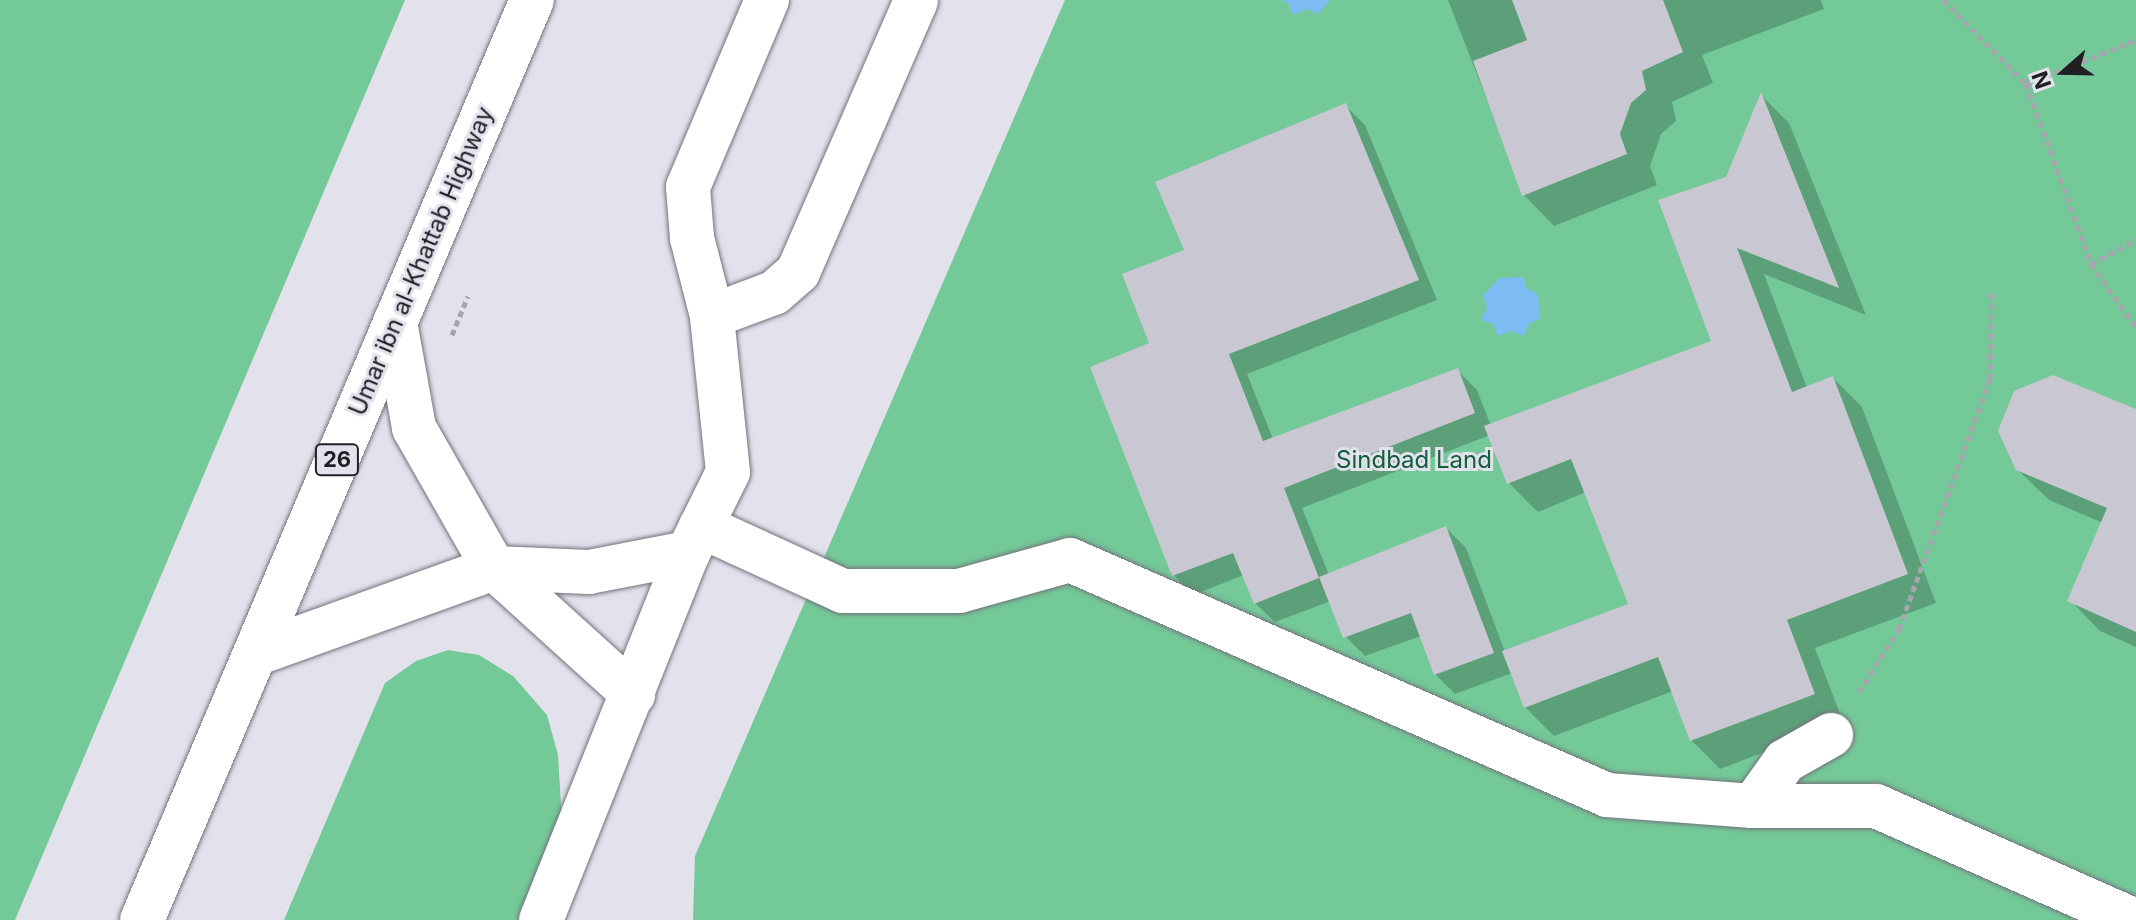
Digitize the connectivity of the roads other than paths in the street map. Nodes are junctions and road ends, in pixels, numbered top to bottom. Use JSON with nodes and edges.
{"nodes":[{"id":1,"x":532,"y":0,"type":"edge"},
{"id":2,"x":767,"y":0,"type":"edge"},
{"id":3,"x":916,"y":0,"type":"edge"},
{"id":4,"x":712,"y":316,"type":"junction"},
{"id":5,"x":395,"y":322,"type":"junction"},
{"id":6,"x":695,"y":539,"type":"junction"},
{"id":7,"x":494,"y":568,"type":"junction"},
{"id":8,"x":255,"y":654,"type":"junction"},
{"id":9,"x":633,"y":694,"type":"junction"},
{"id":10,"x":1831,"y":735,"type":"road end"},
{"id":11,"x":1753,"y":806,"type":"junction"},
{"id":12,"x":142,"y":920,"type":"edge"},
{"id":13,"x":541,"y":920,"type":"edge"},
{"id":14,"x":2133,"y":920,"type":"edge"}],
"edges":[{"from":1,"to":5,"type":"main road","name":"Umar ibn al-Khattab Highway","number":"26"},
{"from":2,"to":4,"type":"main road"},
{"from":3,"to":4,"type":"main road"},
{"from":4,"to":6,"type":"main road"},
{"from":5,"to":7,"type":"main road"},
{"from":5,"to":8,"type":"main road","name":"Umar ibn al-Khattab Highway","number":"26"},
{"from":6,"to":7,"type":"main road"},
{"from":6,"to":9,"type":"main road"},
{"from":6,"to":11,"type":"main road"},
{"from":7,"to":8,"type":"main road"},
{"from":7,"to":9,"type":"main road"},
{"from":8,"to":12,"type":"main road","name":"Umar ibn al-Khattab Highway","number":"26"},
{"from":9,"to":13,"type":"main road"},
{"from":10,"to":11,"type":"main road"},
{"from":11,"to":14,"type":"main road"}]}
